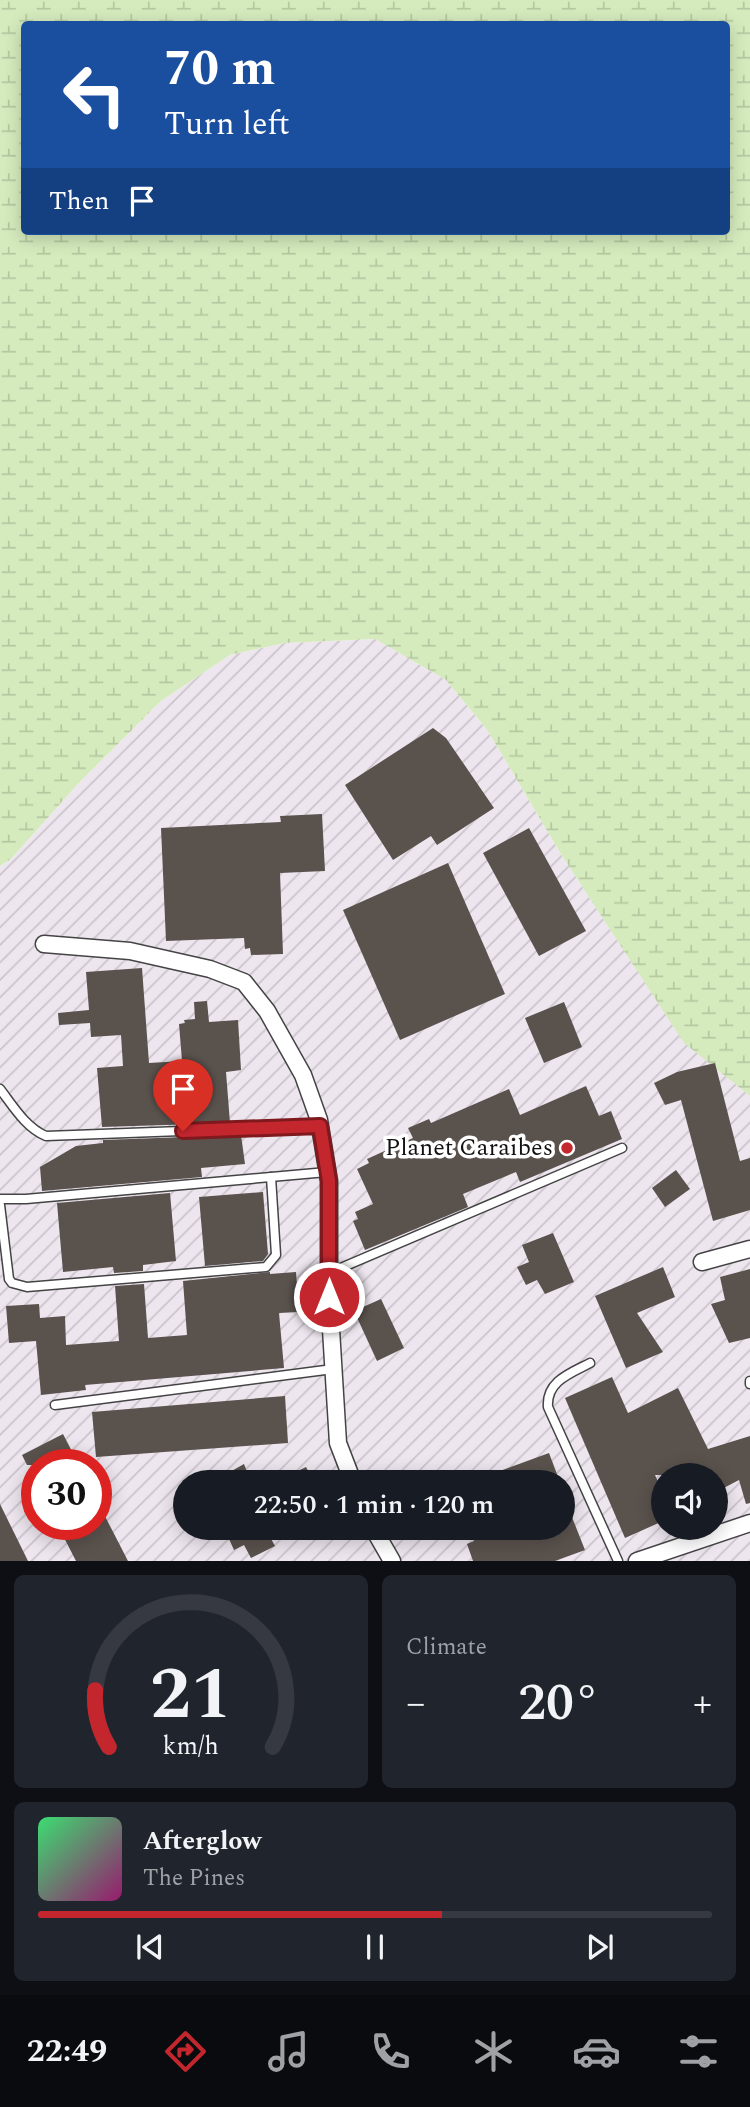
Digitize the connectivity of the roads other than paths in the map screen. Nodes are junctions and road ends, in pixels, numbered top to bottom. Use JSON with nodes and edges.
{"nodes":[{"id":1,"x":44,"y":944,"type":"dead end"},
{"id":2,"x":0,"y":1089,"type":"edge"},
{"id":3,"x":320,"y":1126,"type":"junction"},
{"id":4,"x":622,"y":1148,"type":"dead end"},
{"id":5,"x":327,"y":1172,"type":"junction"},
{"id":6,"x":271,"y":1177,"type":"junction"},
{"id":7,"x":0,"y":1199,"type":"edge"},
{"id":8,"x":0,"y":1205,"type":"edge"},
{"id":9,"x":750,"y":1249,"type":"edge"},
{"id":10,"x":702,"y":1262,"type":"dead end"},
{"id":11,"x":329,"y":1273,"type":"junction"},
{"id":12,"x":590,"y":1363,"type":"dead end"},
{"id":13,"x":332,"y":1369,"type":"junction"},
{"id":14,"x":55,"y":1405,"type":"dead end"},
{"id":15,"x":348,"y":1470,"type":"edge"},
{"id":16,"x":750,"y":1523,"type":"edge"},
{"id":17,"x":380,"y":1540,"type":"edge"},
{"id":18,"x":657,"y":1557,"type":"edge"},
{"id":19,"x":392,"y":1561,"type":"edge"},
{"id":20,"x":618,"y":1561,"type":"edge"},
{"id":21,"x":638,"y":1561,"type":"edge"}],
"edges":[{"from":1,"to":3,"type":"street"},
{"from":2,"to":3,"type":"lane"},
{"from":3,"to":5,"type":"street"},
{"from":4,"to":11,"type":"lane"},
{"from":5,"to":6,"type":"lane"},
{"from":5,"to":11,"type":"street"},
{"from":6,"to":7,"type":"lane"},
{"from":6,"to":8,"type":"lane"},
{"from":9,"to":10,"type":"street"},
{"from":11,"to":13,"type":"street"},
{"from":12,"to":20,"type":"lane"},
{"from":13,"to":14,"type":"lane"},
{"from":13,"to":15,"type":"street"},
{"from":16,"to":18,"type":"street"},
{"from":17,"to":19,"type":"street"},
{"from":18,"to":21,"type":"street"}]}
